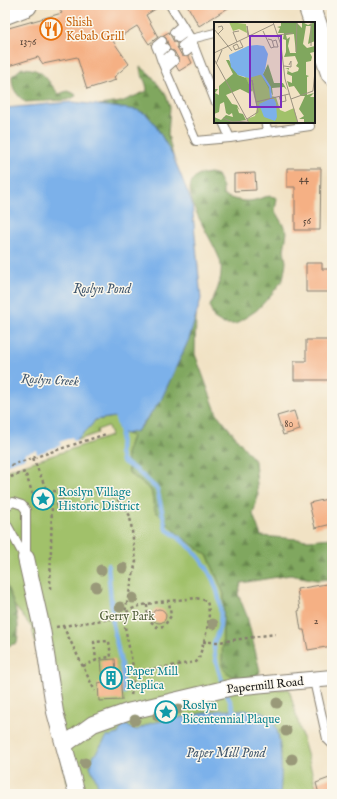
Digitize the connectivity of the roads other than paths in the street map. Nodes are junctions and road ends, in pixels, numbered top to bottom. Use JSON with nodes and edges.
{"nodes":[{"id":1,"x":26,"y":5,"type":"edge"},
{"id":2,"x":170,"y":5,"type":"edge"},
{"id":3,"x":5,"y":13,"type":"edge"},
{"id":4,"x":184,"y":28,"type":"junction"},
{"id":5,"x":315,"y":30,"type":"edge"},
{"id":6,"x":214,"y":33,"type":"edge"},
{"id":7,"x":192,"y":43,"type":"junction"},
{"id":8,"x":163,"y":65,"type":"junction"},
{"id":9,"x":332,"y":72,"type":"edge"},
{"id":10,"x":214,"y":98,"type":"edge"},
{"id":11,"x":223,"y":123,"type":"edge"},
{"id":12,"x":265,"y":123,"type":"edge"},
{"id":13,"x":308,"y":123,"type":"edge"},
{"id":14,"x":268,"y":132,"type":"junction"},
{"id":15,"x":230,"y":138,"type":"junction"},
{"id":16,"x":5,"y":507,"type":"edge"},
{"id":17,"x":5,"y":521,"type":"edge"},
{"id":18,"x":26,"y":558,"type":"junction"},
{"id":19,"x":332,"y":678,"type":"edge"},
{"id":20,"x":314,"y":681,"type":"junction"},
{"id":21,"x":332,"y":744,"type":"edge"},
{"id":22,"x":64,"y":745,"type":"junction"},
{"id":23,"x":77,"y":794,"type":"edge"}],
"edges":[{"from":1,"to":3,"type":"main road"},
{"from":2,"to":4,"type":"lane"},
{"from":4,"to":7,"type":"lane"},
{"from":4,"to":7,"type":"lane"},
{"from":5,"to":9,"type":"main road"},
{"from":6,"to":7,"type":"lane"},
{"from":7,"to":10,"type":"lane"},
{"from":8,"to":8,"type":"lane"},
{"from":8,"to":15,"type":"lane"},
{"from":11,"to":15,"type":"lane"},
{"from":12,"to":14,"type":"lane"},
{"from":13,"to":14,"type":"lane"},
{"from":14,"to":15,"type":"lane"},
{"from":16,"to":18,"type":"lane"},
{"from":17,"to":18,"type":"lane"},
{"from":18,"to":22,"type":"street"},
{"from":19,"to":20,"type":"street","name":"Papermill Road"},
{"from":20,"to":21,"type":"lane"},
{"from":20,"to":22,"type":"street","name":"Papermill Road"},
{"from":22,"to":23,"type":"street"}]}
